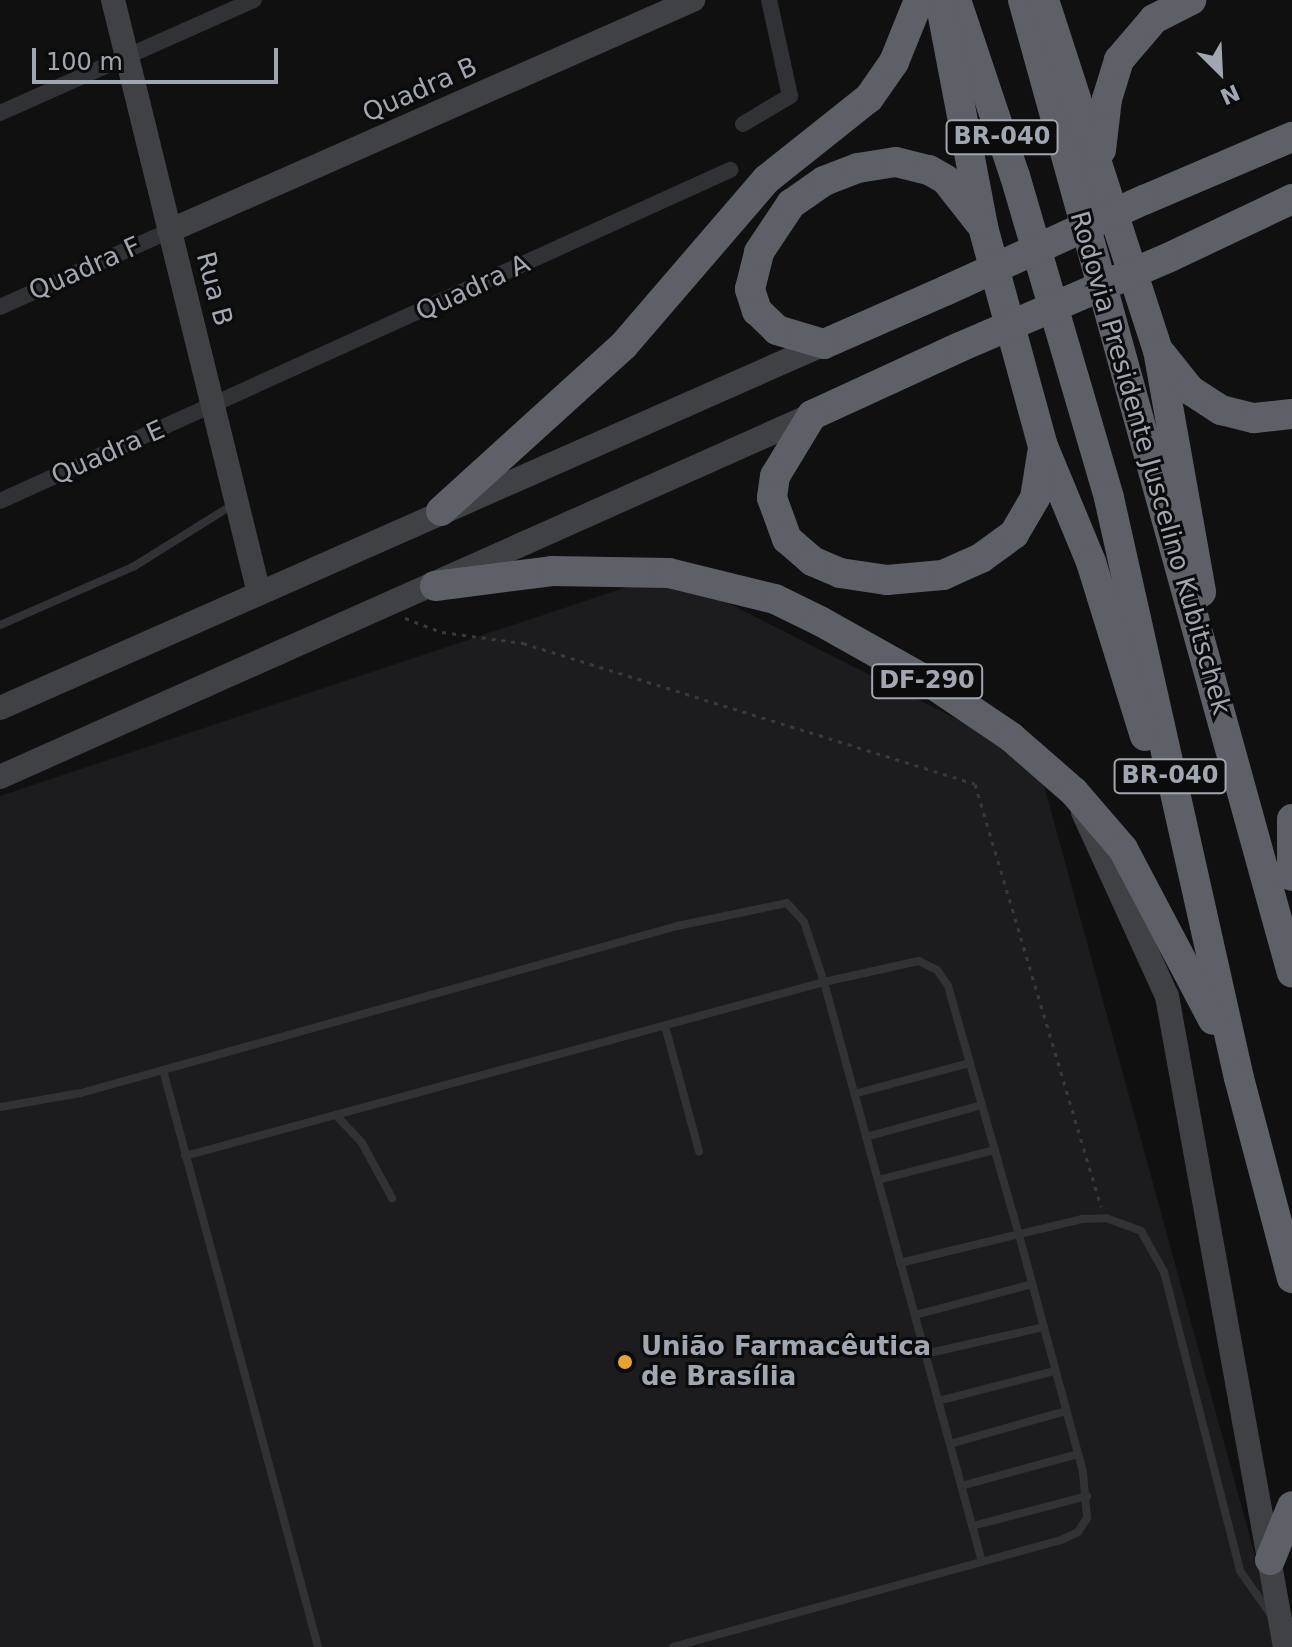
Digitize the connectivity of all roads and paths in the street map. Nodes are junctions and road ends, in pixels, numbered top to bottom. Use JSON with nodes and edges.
{"nodes":[{"id":1,"x":113,"y":0,"type":"edge"},
{"id":2,"x":254,"y":0,"type":"edge"},
{"id":3,"x":693,"y":0,"type":"edge"},
{"id":4,"x":769,"y":0,"type":"edge"},
{"id":5,"x":919,"y":0,"type":"edge"},
{"id":6,"x":940,"y":0,"type":"edge"},
{"id":7,"x":956,"y":0,"type":"edge"},
{"id":8,"x":1023,"y":0,"type":"edge"},
{"id":9,"x":1044,"y":0,"type":"edge"},
{"id":10,"x":1191,"y":0,"type":"edge"},
{"id":11,"x":128,"y":56,"type":"junction"},
{"id":12,"x":0,"y":113,"type":"edge"},
{"id":13,"x":743,"y":124,"type":"dead end"},
{"id":14,"x":1292,"y":137,"type":"edge"},
{"id":15,"x":1100,"y":164,"type":"junction"},
{"id":16,"x":730,"y":170,"type":"dead end"},
{"id":17,"x":1292,"y":199,"type":"edge"},
{"id":18,"x":983,"y":227,"type":"junction"},
{"id":19,"x":169,"y":231,"type":"junction"},
{"id":20,"x":0,"y":307,"type":"edge"},
{"id":21,"x":824,"y":344,"type":"junction"},
{"id":22,"x":1158,"y":350,"type":"junction"},
{"id":23,"x":215,"y":405,"type":"junction"},
{"id":24,"x":1292,"y":414,"type":"edge"},
{"id":25,"x":812,"y":415,"type":"junction"},
{"id":26,"x":1043,"y":446,"type":"junction"},
{"id":27,"x":0,"y":501,"type":"edge"},
{"id":28,"x":238,"y":501,"type":"junction"},
{"id":29,"x":441,"y":511,"type":"junction"},
{"id":30,"x":435,"y":586,"type":"junction"},
{"id":31,"x":259,"y":593,"type":"junction"},
{"id":32,"x":382,"y":610,"type":"junction"},
{"id":33,"x":0,"y":625,"type":"edge"},
{"id":34,"x":1213,"y":680,"type":"junction"},
{"id":35,"x":0,"y":708,"type":"edge"},
{"id":36,"x":0,"y":777,"type":"edge"},
{"id":37,"x":1074,"y":792,"type":"junction"},
{"id":38,"x":1175,"y":794,"type":"junction"},
{"id":39,"x":1292,"y":819,"type":"edge"},
{"id":40,"x":1292,"y":876,"type":"edge"},
{"id":41,"x":1292,"y":973,"type":"edge"},
{"id":42,"x":824,"y":982,"type":"junction"},
{"id":43,"x":665,"y":1026,"type":"junction"},
{"id":44,"x":970,"y":1063,"type":"junction"},
{"id":45,"x":163,"y":1070,"type":"junction"},
{"id":46,"x":1239,"y":1078,"type":"junction"},
{"id":47,"x":854,"y":1094,"type":"junction"},
{"id":48,"x":982,"y":1105,"type":"junction"},
{"id":49,"x":0,"y":1107,"type":"edge"},
{"id":50,"x":336,"y":1115,"type":"junction"},
{"id":51,"x":866,"y":1137,"type":"junction"},
{"id":52,"x":995,"y":1150,"type":"junction"},
{"id":53,"x":699,"y":1151,"type":"dead end"},
{"id":54,"x":185,"y":1156,"type":"junction"},
{"id":55,"x":878,"y":1180,"type":"junction"},
{"id":56,"x":392,"y":1198,"type":"dead end"},
{"id":57,"x":1106,"y":1218,"type":"junction"},
{"id":58,"x":1018,"y":1231,"type":"junction"},
{"id":59,"x":900,"y":1263,"type":"junction"},
{"id":60,"x":1292,"y":1278,"type":"edge"},
{"id":61,"x":1032,"y":1284,"type":"junction"},
{"id":62,"x":915,"y":1315,"type":"junction"},
{"id":63,"x":1044,"y":1327,"type":"junction"},
{"id":64,"x":925,"y":1354,"type":"junction"},
{"id":65,"x":1055,"y":1371,"type":"junction"},
{"id":66,"x":938,"y":1401,"type":"junction"},
{"id":67,"x":1066,"y":1411,"type":"junction"},
{"id":68,"x":950,"y":1444,"type":"junction"},
{"id":69,"x":1078,"y":1454,"type":"junction"},
{"id":70,"x":961,"y":1486,"type":"junction"},
{"id":71,"x":1087,"y":1496,"type":"junction"},
{"id":72,"x":1292,"y":1506,"type":"edge"},
{"id":73,"x":972,"y":1526,"type":"junction"},
{"id":74,"x":1270,"y":1560,"type":"junction"},
{"id":75,"x":982,"y":1562,"type":"junction"},
{"id":76,"x":1284,"y":1637,"type":"edge"},
{"id":77,"x":318,"y":1647,"type":"edge"},
{"id":78,"x":673,"y":1647,"type":"edge"}],
"edges":[{"from":1,"to":11,"type":"street","name":"Rua B"},
{"from":2,"to":11,"type":"street"},
{"from":3,"to":19,"type":"street","name":"Quadra B"},
{"from":4,"to":13,"type":"street"},
{"from":5,"to":29,"type":"highway"},
{"from":6,"to":18,"type":"highway"},
{"from":7,"to":38,"type":"highway","name":"Rodovia Presidente Juscelino Kubitschek","number":"BR-040"},
{"from":8,"to":34,"type":"highway","name":"Rodovia Presidente Juscelino Kubitschek","number":"BR-040"},
{"from":9,"to":15,"type":"highway"},
{"from":10,"to":15,"type":"highway"},
{"from":11,"to":12,"type":"street"},
{"from":11,"to":19,"type":"street","name":"Rua B"},
{"from":14,"to":21,"type":"highway","bridge":true},
{"from":15,"to":22,"type":"highway"},
{"from":16,"to":23,"type":"street","name":"Quadra A"},
{"from":17,"to":25,"type":"highway","number":"DF-290","bridge":true},
{"from":18,"to":21,"type":"highway"},
{"from":18,"to":26,"type":"highway"},
{"from":19,"to":20,"type":"street","name":"Quadra F"},
{"from":19,"to":23,"type":"street","name":"Rua B"},
{"from":21,"to":29,"type":"street"},
{"from":22,"to":24,"type":"highway"},
{"from":22,"to":34,"type":"highway"},
{"from":23,"to":27,"type":"street","name":"Quadra E"},
{"from":23,"to":28,"type":"street","name":"Rua B"},
{"from":25,"to":26,"type":"highway"},
{"from":25,"to":30,"type":"street","number":"DF-290"},
{"from":26,"to":38,"type":"highway"},
{"from":28,"to":31,"type":"street","name":"Rua B"},
{"from":28,"to":33,"type":"lane"},
{"from":29,"to":31,"type":"street"},
{"from":30,"to":32,"type":"street","number":"DF-290"},
{"from":30,"to":37,"type":"highway","number":"DF-290"},
{"from":31,"to":35,"type":"street"},
{"from":32,"to":36,"type":"street","number":"DF-290"},
{"from":32,"to":57,"type":"path"},
{"from":34,"to":41,"type":"highway","name":"Rodovia Presidente Juscelino Kubitschek","number":"BR-040"},
{"from":37,"to":46,"type":"highway","number":"DF-290"},
{"from":37,"to":74,"type":"street"},
{"from":38,"to":46,"type":"highway","name":"Rodovia Presidente Juscelino Kubitschek","number":"BR-040"},
{"from":39,"to":40,"type":"highway"},
{"from":42,"to":43,"type":"lane"},
{"from":42,"to":44,"type":"lane"},
{"from":42,"to":45,"type":"lane"},
{"from":42,"to":47,"type":"lane"},
{"from":43,"to":50,"type":"lane"},
{"from":43,"to":53,"type":"lane"},
{"from":44,"to":47,"type":"lane"},
{"from":44,"to":48,"type":"lane"},
{"from":45,"to":49,"type":"lane"},
{"from":45,"to":54,"type":"lane"},
{"from":46,"to":60,"type":"highway","name":"Rodovia Presidente Juscelino Kubitschek","number":"BR-040"},
{"from":47,"to":51,"type":"lane"},
{"from":48,"to":51,"type":"lane"},
{"from":48,"to":52,"type":"lane"},
{"from":50,"to":54,"type":"lane"},
{"from":50,"to":56,"type":"lane"},
{"from":51,"to":55,"type":"lane"},
{"from":52,"to":55,"type":"lane"},
{"from":52,"to":58,"type":"lane"},
{"from":54,"to":77,"type":"lane"},
{"from":55,"to":59,"type":"lane"},
{"from":57,"to":58,"type":"lane"},
{"from":57,"to":76,"type":"lane"},
{"from":58,"to":59,"type":"lane"},
{"from":58,"to":61,"type":"lane"},
{"from":59,"to":62,"type":"lane"},
{"from":61,"to":62,"type":"lane"},
{"from":61,"to":63,"type":"lane"},
{"from":62,"to":64,"type":"lane"},
{"from":63,"to":64,"type":"lane"},
{"from":63,"to":65,"type":"lane"},
{"from":64,"to":66,"type":"lane"},
{"from":65,"to":66,"type":"lane"},
{"from":65,"to":67,"type":"lane"},
{"from":66,"to":68,"type":"lane"},
{"from":67,"to":68,"type":"lane"},
{"from":67,"to":69,"type":"lane"},
{"from":68,"to":70,"type":"lane"},
{"from":69,"to":70,"type":"lane"},
{"from":69,"to":71,"type":"lane"},
{"from":70,"to":73,"type":"lane"},
{"from":71,"to":73,"type":"lane"},
{"from":71,"to":75,"type":"lane"},
{"from":72,"to":74,"type":"highway"},
{"from":73,"to":75,"type":"lane"},
{"from":74,"to":76,"type":"street"},
{"from":75,"to":78,"type":"lane"}]}
